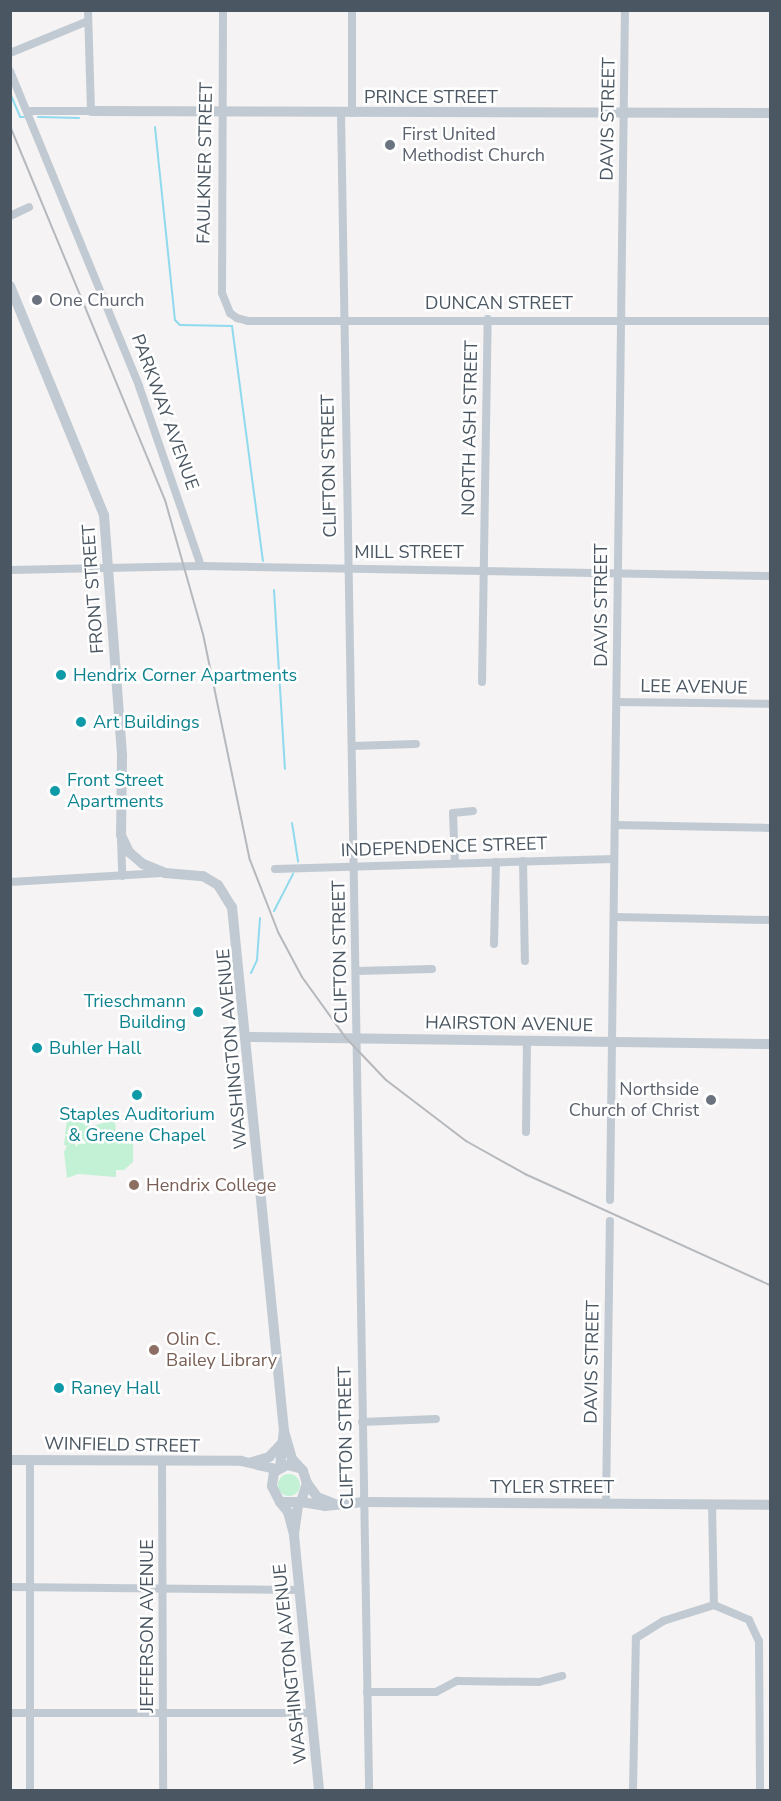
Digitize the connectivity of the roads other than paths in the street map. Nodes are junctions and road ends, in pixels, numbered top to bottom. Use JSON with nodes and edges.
{"nodes":[{"id":1,"x":88,"y":10,"type":"edge"},
{"id":2,"x":222,"y":10,"type":"edge"},
{"id":3,"x":352,"y":10,"type":"edge"},
{"id":4,"x":625,"y":10,"type":"edge"},
{"id":5,"x":88,"y":21,"type":"junction"},
{"id":6,"x":10,"y":53,"type":"edge"},
{"id":7,"x":10,"y":71,"type":"edge"},
{"id":8,"x":29,"y":111,"type":"junction"},
{"id":9,"x":92,"y":111,"type":"junction"},
{"id":10,"x":223,"y":111,"type":"junction"},
{"id":11,"x":625,"y":112,"type":"junction"},
{"id":12,"x":347,"y":113,"type":"junction"},
{"id":13,"x":771,"y":113,"type":"edge"},
{"id":14,"x":29,"y":207,"type":"dead end"},
{"id":15,"x":10,"y":216,"type":"edge"},
{"id":16,"x":10,"y":286,"type":"edge"},
{"id":17,"x":230,"y":313,"type":"joint"},
{"id":18,"x":488,"y":319,"type":"junction"},
{"id":19,"x":344,"y":320,"type":"junction"},
{"id":20,"x":621,"y":320,"type":"junction"},
{"id":21,"x":771,"y":321,"type":"edge"},
{"id":22,"x":201,"y":566,"type":"junction"},
{"id":23,"x":347,"y":568,"type":"junction"},
{"id":24,"x":110,"y":569,"type":"junction"},
{"id":25,"x":485,"y":569,"type":"junction"},
{"id":26,"x":10,"y":570,"type":"edge"},
{"id":27,"x":618,"y":571,"type":"junction"},
{"id":28,"x":771,"y":576,"type":"edge"},
{"id":29,"x":482,"y":682,"type":"dead end"},
{"id":30,"x":617,"y":702,"type":"junction"},
{"id":31,"x":771,"y":704,"type":"edge"},
{"id":32,"x":416,"y":744,"type":"dead end"},
{"id":33,"x":352,"y":746,"type":"junction"},
{"id":34,"x":473,"y":811,"type":"dead end"},
{"id":35,"x":615,"y":825,"type":"junction"},
{"id":36,"x":771,"y":828,"type":"edge"},
{"id":37,"x":121,"y":835,"type":"junction"},
{"id":38,"x":614,"y":859,"type":"junction"},
{"id":39,"x":523,"y":861,"type":"junction"},
{"id":40,"x":496,"y":862,"type":"junction"},
{"id":41,"x":455,"y":863,"type":"junction"},
{"id":42,"x":355,"y":865,"type":"junction"},
{"id":43,"x":275,"y":869,"type":"dead end"},
{"id":44,"x":165,"y":873,"type":"junction"},
{"id":45,"x":122,"y":876,"type":"junction"},
{"id":46,"x":10,"y":882,"type":"edge"},
{"id":47,"x":614,"y":917,"type":"junction"},
{"id":48,"x":771,"y":920,"type":"edge"},
{"id":49,"x":494,"y":944,"type":"dead end"},
{"id":50,"x":525,"y":961,"type":"dead end"},
{"id":51,"x":432,"y":969,"type":"dead end"},
{"id":52,"x":357,"y":971,"type":"junction"},
{"id":53,"x":247,"y":1037,"type":"junction"},
{"id":54,"x":358,"y":1038,"type":"junction"},
{"id":55,"x":527,"y":1041,"type":"junction"},
{"id":56,"x":612,"y":1043,"type":"junction"},
{"id":57,"x":771,"y":1044,"type":"edge"},
{"id":58,"x":526,"y":1132,"type":"dead end"},
{"id":59,"x":610,"y":1200,"type":"dead end"},
{"id":60,"x":610,"y":1221,"type":"dead end"},
{"id":61,"x":436,"y":1419,"type":"dead end"},
{"id":62,"x":362,"y":1422,"type":"junction"},
{"id":63,"x":284,"y":1431,"type":"junction"},
{"id":64,"x":281,"y":1444,"type":"junction"},
{"id":65,"x":10,"y":1460,"type":"edge"},
{"id":66,"x":30,"y":1460,"type":"junction"},
{"id":67,"x":162,"y":1461,"type":"junction"},
{"id":68,"x":252,"y":1462,"type":"junction"},
{"id":69,"x":232,"y":1463,"type":"junction"},
{"id":70,"x":278,"y":1468,"type":"junction"},
{"id":71,"x":299,"y":1468,"type":"junction"},
{"id":72,"x":308,"y":1483,"type":"junction"},
{"id":73,"x":272,"y":1486,"type":"junction"},
{"id":74,"x":280,"y":1502,"type":"junction"},
{"id":75,"x":363,"y":1502,"type":"junction"},
{"id":76,"x":299,"y":1503,"type":"junction"},
{"id":77,"x":334,"y":1503,"type":"junction"},
{"id":78,"x":606,"y":1503,"type":"junction"},
{"id":79,"x":712,"y":1504,"type":"junction"},
{"id":80,"x":318,"y":1505,"type":"junction"},
{"id":81,"x":771,"y":1505,"type":"edge"},
{"id":82,"x":297,"y":1520,"type":"junction"},
{"id":83,"x":294,"y":1534,"type":"junction"},
{"id":84,"x":10,"y":1587,"type":"edge"},
{"id":85,"x":32,"y":1587,"type":"junction"},
{"id":86,"x":165,"y":1589,"type":"junction"},
{"id":87,"x":300,"y":1590,"type":"junction"},
{"id":88,"x":714,"y":1605,"type":"junction"},
{"id":89,"x":562,"y":1676,"type":"dead end"},
{"id":90,"x":367,"y":1692,"type":"junction"},
{"id":91,"x":31,"y":1712,"type":"junction"},
{"id":92,"x":10,"y":1713,"type":"edge"},
{"id":93,"x":312,"y":1713,"type":"junction"},
{"id":94,"x":164,"y":1714,"type":"junction"},
{"id":95,"x":30,"y":1791,"type":"edge"},
{"id":96,"x":163,"y":1791,"type":"edge"},
{"id":97,"x":319,"y":1791,"type":"edge"},
{"id":98,"x":369,"y":1791,"type":"edge"},
{"id":99,"x":633,"y":1791,"type":"edge"},
{"id":100,"x":760,"y":1791,"type":"edge"}],
"edges":[{"from":1,"to":5,"type":"street"},
{"from":2,"to":10,"type":"street","name":"FAULKNER STREET"},
{"from":3,"to":12,"type":"street","name":"CLIFTON STREET"},
{"from":4,"to":11,"type":"street","name":"DAVIS STREET"},
{"from":5,"to":6,"type":"street"},
{"from":5,"to":9,"type":"street"},
{"from":7,"to":8,"type":"street","name":"PARKWAY AVENUE"},
{"from":8,"to":9,"type":"street"},
{"from":8,"to":22,"type":"street","name":"PARKWAY AVENUE"},
{"from":9,"to":10,"type":"street","name":"PRINCE STREET"},
{"from":10,"to":12,"type":"street","name":"PRINCE STREET"},
{"from":10,"to":17,"type":"street","name":"FAULKNER STREET"},
{"from":11,"to":12,"type":"street","name":"PRINCE STREET"},
{"from":11,"to":13,"type":"street","name":"PRINCE STREET"},
{"from":11,"to":20,"type":"street","name":"DAVIS STREET"},
{"from":12,"to":19,"type":"street","name":"CLIFTON STREET"},
{"from":14,"to":15,"type":"street"},
{"from":16,"to":24,"type":"street","name":"FRONT STREET"},
{"from":17,"to":19,"type":"street","name":"DUNCAN STREET"},
{"from":18,"to":19,"type":"street","name":"DUNCAN STREET"},
{"from":18,"to":20,"type":"street","name":"DUNCAN STREET"},
{"from":18,"to":25,"type":"street","name":"NORTH ASH STREET"},
{"from":19,"to":23,"type":"street","name":"CLIFTON STREET"},
{"from":20,"to":21,"type":"street","name":"DUNCAN STREET"},
{"from":20,"to":27,"type":"street","name":"DAVIS STREET"},
{"from":22,"to":23,"type":"street","name":"MILL STREET"},
{"from":22,"to":24,"type":"street","name":"MILL STREET"},
{"from":23,"to":25,"type":"street","name":"MILL STREET"},
{"from":23,"to":33,"type":"street","name":"CLIFTON STREET"},
{"from":24,"to":26,"type":"street","name":"MILL STREET"},
{"from":24,"to":37,"type":"street","name":"FRONT STREET"},
{"from":25,"to":27,"type":"street","name":"MILL STREET"},
{"from":25,"to":29,"type":"street","name":"NORTH ASH STREET"},
{"from":27,"to":28,"type":"street","name":"MILL STREET"},
{"from":27,"to":30,"type":"street","name":"DAVIS STREET"},
{"from":30,"to":31,"type":"street","name":"LEE AVENUE"},
{"from":30,"to":35,"type":"street","name":"DAVIS STREET"},
{"from":32,"to":33,"type":"street"},
{"from":33,"to":42,"type":"street","name":"CLIFTON STREET"},
{"from":34,"to":41,"type":"street"},
{"from":35,"to":36,"type":"street"},
{"from":35,"to":38,"type":"street","name":"DAVIS STREET"},
{"from":37,"to":44,"type":"street"},
{"from":37,"to":45,"type":"street","name":"FRONT STREET"},
{"from":38,"to":39,"type":"street","name":"INDEPENDENCE STREET"},
{"from":38,"to":47,"type":"street","name":"DAVIS STREET"},
{"from":39,"to":40,"type":"street","name":"INDEPENDENCE STREET"},
{"from":39,"to":50,"type":"street"},
{"from":40,"to":41,"type":"street","name":"INDEPENDENCE STREET"},
{"from":40,"to":49,"type":"street"},
{"from":41,"to":42,"type":"street","name":"INDEPENDENCE STREET"},
{"from":42,"to":43,"type":"street","name":"INDEPENDENCE STREET"},
{"from":42,"to":52,"type":"street","name":"CLIFTON STREET"},
{"from":44,"to":45,"type":"street"},
{"from":44,"to":53,"type":"street","name":"WASHINGTON AVENUE"},
{"from":45,"to":46,"type":"street"},
{"from":47,"to":48,"type":"street"},
{"from":47,"to":56,"type":"street","name":"DAVIS STREET"},
{"from":51,"to":52,"type":"street"},
{"from":52,"to":54,"type":"street","name":"CLIFTON STREET"},
{"from":53,"to":54,"type":"street","name":"HAIRSTON AVENUE"},
{"from":53,"to":63,"type":"street","name":"WASHINGTON AVENUE"},
{"from":54,"to":55,"type":"street","name":"HAIRSTON AVENUE"},
{"from":54,"to":62,"type":"street","name":"CLIFTON STREET"},
{"from":55,"to":56,"type":"street","name":"HAIRSTON AVENUE"},
{"from":55,"to":58,"type":"street"},
{"from":56,"to":57,"type":"street","name":"HAIRSTON AVENUE"},
{"from":56,"to":59,"type":"street","name":"DAVIS STREET"},
{"from":60,"to":78,"type":"street","name":"DAVIS STREET"},
{"from":61,"to":62,"type":"street"},
{"from":62,"to":75,"type":"street","name":"CLIFTON STREET"},
{"from":63,"to":64,"type":"street","name":"WASHINGTON AVENUE"},
{"from":63,"to":71,"type":"street","name":"WASHINGTON AVENUE"},
{"from":64,"to":68,"type":"street"},
{"from":64,"to":70,"type":"street","name":"WASHINGTON AVENUE"},
{"from":65,"to":66,"type":"street","name":"WINFIELD STREET"},
{"from":66,"to":67,"type":"street","name":"WINFIELD STREET"},
{"from":66,"to":85,"type":"street"},
{"from":67,"to":69,"type":"street","name":"WINFIELD STREET"},
{"from":67,"to":86,"type":"street","name":"JEFFERSON AVENUE"},
{"from":68,"to":69,"type":"street","name":"WINFIELD STREET"},
{"from":68,"to":70,"type":"street","name":"WINFIELD STREET"},
{"from":69,"to":73,"type":"street","name":"WINFIELD STREET"},
{"from":70,"to":71,"type":"street"},
{"from":70,"to":73,"type":"street"},
{"from":71,"to":72,"type":"street"},
{"from":72,"to":76,"type":"street"},
{"from":72,"to":77,"type":"street"},
{"from":73,"to":74,"type":"street"},
{"from":74,"to":76,"type":"street"},
{"from":74,"to":83,"type":"street","name":"WASHINGTON AVENUE"},
{"from":75,"to":77,"type":"street","name":"TYLER STREET"},
{"from":75,"to":78,"type":"street","name":"TYLER STREET"},
{"from":75,"to":90,"type":"street","name":"CLIFTON STREET"},
{"from":76,"to":80,"type":"street","name":"TYLER STREET"},
{"from":76,"to":82,"type":"street","name":"WASHINGTON AVENUE"},
{"from":77,"to":80,"type":"street","name":"TYLER STREET"},
{"from":78,"to":79,"type":"street","name":"TYLER STREET"},
{"from":79,"to":81,"type":"street","name":"TYLER STREET"},
{"from":79,"to":88,"type":"street"},
{"from":80,"to":82,"type":"street"},
{"from":82,"to":83,"type":"street","name":"WASHINGTON AVENUE"},
{"from":83,"to":87,"type":"street","name":"WASHINGTON AVENUE"},
{"from":84,"to":85,"type":"street"},
{"from":85,"to":86,"type":"street"},
{"from":85,"to":91,"type":"street"},
{"from":86,"to":87,"type":"street"},
{"from":86,"to":94,"type":"street","name":"JEFFERSON AVENUE"},
{"from":87,"to":93,"type":"street","name":"WASHINGTON AVENUE"},
{"from":88,"to":99,"type":"street"},
{"from":88,"to":100,"type":"street"},
{"from":89,"to":90,"type":"street"},
{"from":90,"to":98,"type":"street","name":"CLIFTON STREET"},
{"from":91,"to":92,"type":"street"},
{"from":91,"to":94,"type":"street"},
{"from":91,"to":95,"type":"street"},
{"from":93,"to":94,"type":"street"},
{"from":93,"to":97,"type":"street","name":"WASHINGTON AVENUE"},
{"from":94,"to":96,"type":"street","name":"JEFFERSON AVENUE"}]}
